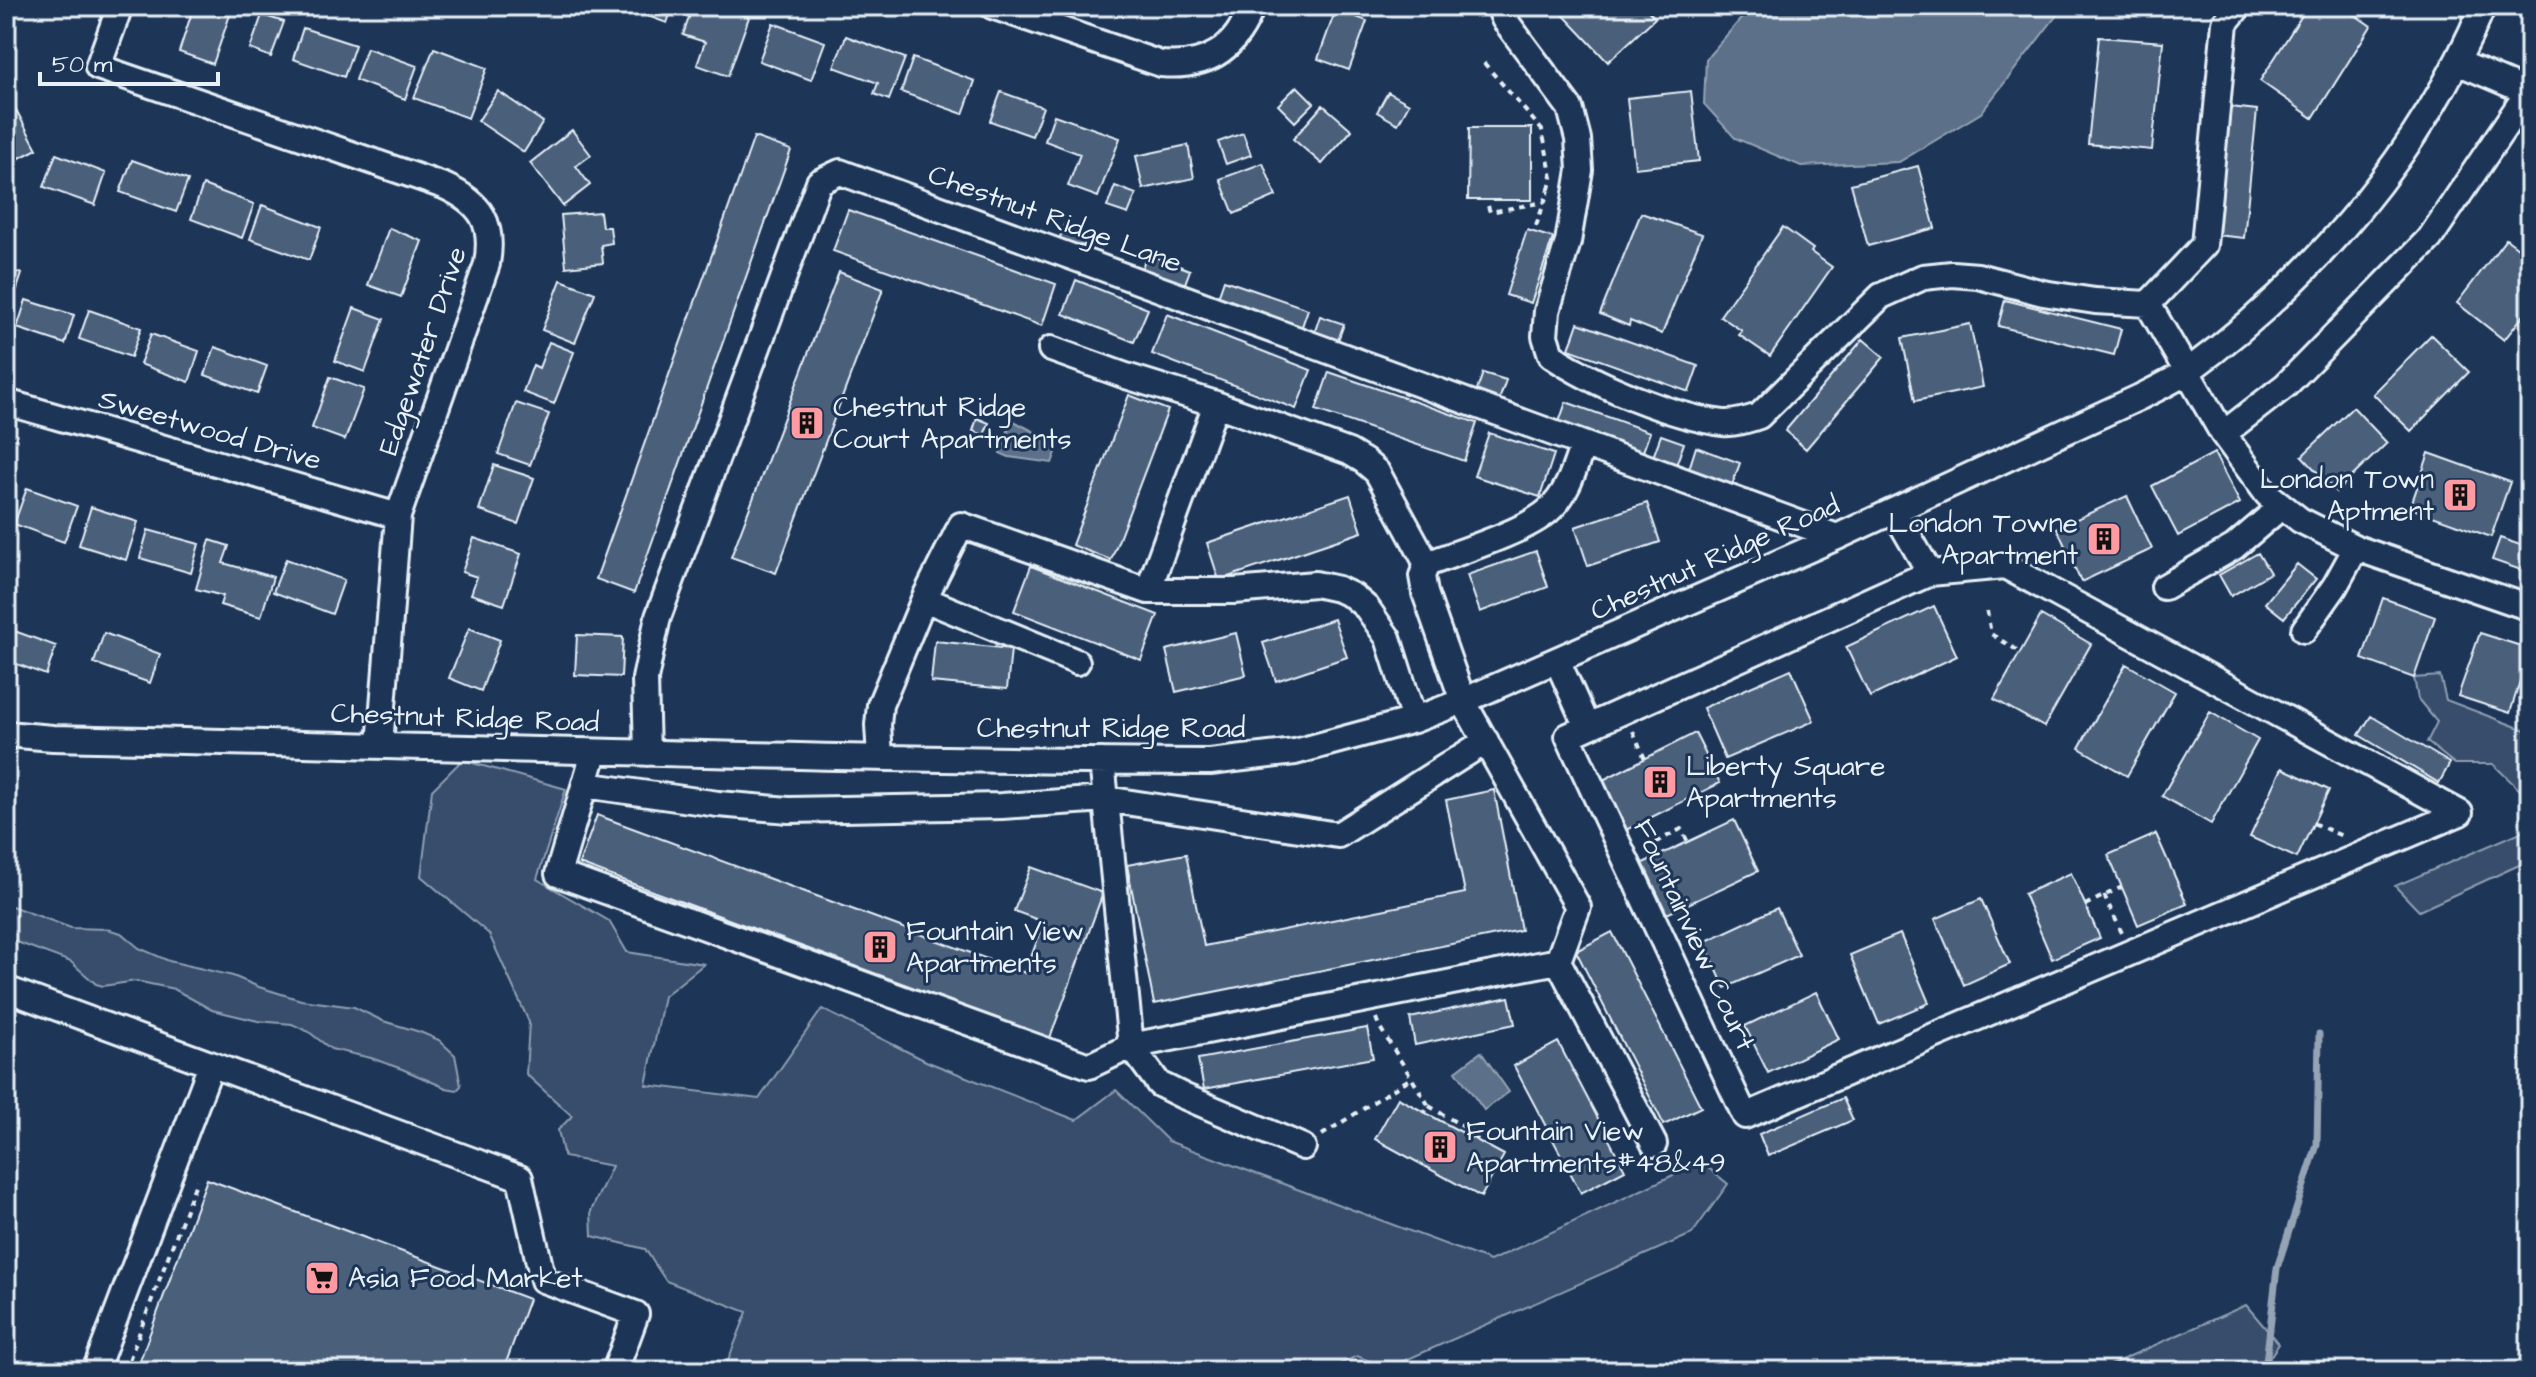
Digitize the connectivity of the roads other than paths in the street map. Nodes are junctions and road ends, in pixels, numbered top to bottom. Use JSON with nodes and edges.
{"nodes":[{"id":1,"x":120,"y":6,"type":"edge"},
{"id":2,"x":992,"y":6,"type":"edge"},
{"id":3,"x":1252,"y":6,"type":"edge"},
{"id":4,"x":1499,"y":6,"type":"edge"},
{"id":5,"x":2239,"y":6,"type":"edge"},
{"id":6,"x":2483,"y":6,"type":"edge"},
{"id":7,"x":2457,"y":62,"type":"junction"},
{"id":8,"x":2529,"y":93,"type":"edge"},
{"id":9,"x":2148,"y":304,"type":"junction"},
{"id":10,"x":1051,"y":349,"type":"dead end"},
{"id":11,"x":2186,"y":372,"type":"junction"},
{"id":12,"x":6,"y":402,"type":"edge"},
{"id":13,"x":1216,"y":404,"type":"junction"},
{"id":14,"x":2223,"y":434,"type":"junction"},
{"id":15,"x":1583,"y":444,"type":"junction"},
{"id":16,"x":2282,"y":506,"type":"junction"},
{"id":17,"x":1894,"y":511,"type":"junction"},
{"id":18,"x":398,"y":516,"type":"junction"},
{"id":19,"x":1837,"y":537,"type":"junction"},
{"id":20,"x":2356,"y":548,"type":"junction"},
{"id":21,"x":1427,"y":564,"type":"junction"},
{"id":22,"x":1930,"y":573,"type":"junction"},
{"id":23,"x":2164,"y":587,"type":"dead end"},
{"id":24,"x":1148,"y":591,"type":"junction"},
{"id":25,"x":924,"y":599,"type":"junction"},
{"id":26,"x":2530,"y":608,"type":"edge"},
{"id":27,"x":2304,"y":630,"type":"dead end"},
{"id":28,"x":1557,"y":660,"type":"junction"},
{"id":29,"x":1077,"y":662,"type":"dead end"},
{"id":30,"x":1463,"y":701,"type":"junction"},
{"id":31,"x":1414,"y":720,"type":"junction"},
{"id":32,"x":1587,"y":727,"type":"junction"},
{"id":33,"x":6,"y":734,"type":"edge"},
{"id":34,"x":1486,"y":741,"type":"junction"},
{"id":35,"x":380,"y":745,"type":"junction"},
{"id":36,"x":594,"y":753,"type":"junction"},
{"id":37,"x":647,"y":753,"type":"junction"},
{"id":38,"x":880,"y":757,"type":"junction"},
{"id":39,"x":1102,"y":761,"type":"junction"},
{"id":40,"x":585,"y":785,"type":"junction"},
{"id":41,"x":1106,"y":799,"type":"junction"},
{"id":42,"x":1558,"y":961,"type":"junction"},
{"id":43,"x":6,"y":989,"type":"edge"},
{"id":44,"x":1131,"y":1046,"type":"junction"},
{"id":45,"x":211,"y":1065,"type":"junction"},
{"id":46,"x":1310,"y":1142,"type":"road end"},
{"id":47,"x":1654,"y":1144,"type":"dead end"},
{"id":48,"x":95,"y":1371,"type":"edge"},
{"id":49,"x":615,"y":1371,"type":"edge"}],
"edges":[{"from":1,"to":18,"type":"street","name":"Edgewater Drive"},
{"from":2,"to":3,"type":"street"},
{"from":4,"to":9,"type":"street"},
{"from":5,"to":9,"type":"street"},
{"from":6,"to":7,"type":"street","name":"Chestnut Ridge Road"},
{"from":7,"to":8,"type":"street"},
{"from":7,"to":11,"type":"street","name":"Chestnut Ridge Road"},
{"from":8,"to":14,"type":"street"},
{"from":9,"to":11,"type":"street"},
{"from":10,"to":13,"type":"street"},
{"from":11,"to":14,"type":"street"},
{"from":11,"to":17,"type":"street","name":"Chestnut Ridge Road"},
{"from":12,"to":18,"type":"street","name":"Sweetwood Drive"},
{"from":13,"to":21,"type":"street"},
{"from":13,"to":24,"type":"street"},
{"from":14,"to":16,"type":"street"},
{"from":15,"to":19,"type":"street","name":"Chestnut Ridge Lane"},
{"from":15,"to":21,"type":"street"},
{"from":15,"to":37,"type":"street","name":"Chestnut Ridge Lane"},
{"from":16,"to":20,"type":"street"},
{"from":16,"to":23,"type":"street"},
{"from":17,"to":19,"type":"street","name":"Chestnut Ridge Road"},
{"from":17,"to":22,"type":"street"},
{"from":18,"to":35,"type":"street","name":"Edgewater Drive"},
{"from":19,"to":28,"type":"street","name":"Chestnut Ridge Road"},
{"from":20,"to":26,"type":"street"},
{"from":20,"to":27,"type":"street"},
{"from":21,"to":30,"type":"street"},
{"from":22,"to":32,"type":"street"},
{"from":22,"to":32,"type":"street","name":"Fountainview Court"},
{"from":24,"to":25,"type":"street"},
{"from":24,"to":31,"type":"street"},
{"from":25,"to":29,"type":"street"},
{"from":25,"to":38,"type":"street"},
{"from":28,"to":30,"type":"street","name":"Chestnut Ridge Road"},
{"from":28,"to":32,"type":"street"},
{"from":30,"to":31,"type":"street","name":"Chestnut Ridge Road"},
{"from":30,"to":34,"type":"street"},
{"from":31,"to":39,"type":"street","name":"Chestnut Ridge Road"},
{"from":33,"to":35,"type":"street","name":"Chestnut Ridge Road"},
{"from":34,"to":41,"type":"street"},
{"from":34,"to":42,"type":"street"},
{"from":35,"to":36,"type":"street","name":"Chestnut Ridge Road"},
{"from":36,"to":37,"type":"street","name":"Chestnut Ridge Road"},
{"from":36,"to":40,"type":"street"},
{"from":37,"to":38,"type":"street","name":"Chestnut Ridge Road"},
{"from":38,"to":39,"type":"street","name":"Chestnut Ridge Road"},
{"from":39,"to":41,"type":"street"},
{"from":40,"to":41,"type":"street"},
{"from":40,"to":44,"type":"street"},
{"from":41,"to":44,"type":"street"},
{"from":42,"to":44,"type":"street"},
{"from":42,"to":47,"type":"street"},
{"from":43,"to":45,"type":"street"},
{"from":44,"to":46,"type":"street"},
{"from":45,"to":48,"type":"street"},
{"from":45,"to":49,"type":"street"}]}
